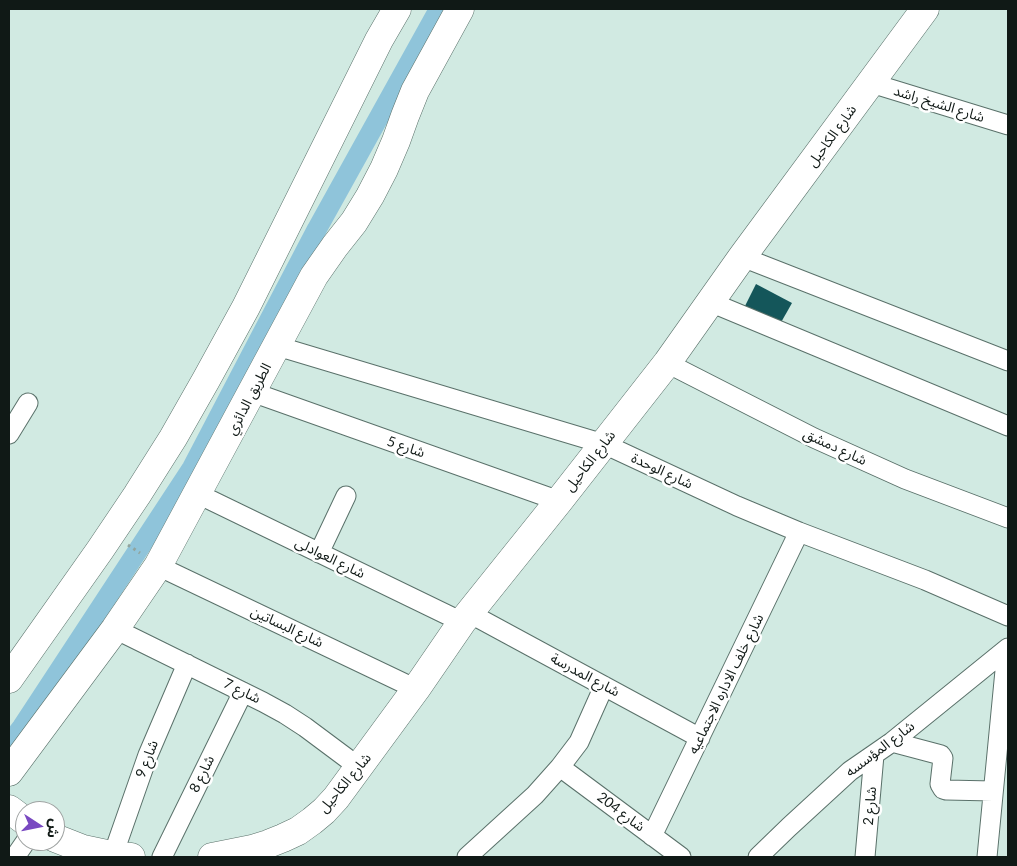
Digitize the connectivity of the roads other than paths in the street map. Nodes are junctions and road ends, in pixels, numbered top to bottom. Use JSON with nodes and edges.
{"nodes":[{"id":1,"x":397,"y":9,"type":"edge"},
{"id":2,"x":460,"y":9,"type":"edge"},
{"id":3,"x":925,"y":9,"type":"edge"},
{"id":4,"x":870,"y":83,"type":"junction"},
{"id":5,"x":1008,"y":125,"type":"edge"},
{"id":6,"x":742,"y":258,"type":"junction"},
{"id":7,"x":710,"y":302,"type":"junction"},
{"id":8,"x":277,"y":346,"type":"junction"},
{"id":9,"x":1008,"y":361,"type":"edge"},
{"id":10,"x":667,"y":363,"type":"junction"},
{"id":11,"x":252,"y":392,"type":"junction"},
{"id":12,"x":28,"y":403,"type":"dead end"},
{"id":13,"x":1008,"y":426,"type":"edge"},
{"id":14,"x":9,"y":434,"type":"edge"},
{"id":15,"x":604,"y":444,"type":"junction"},
{"id":16,"x":198,"y":494,"type":"junction"},
{"id":17,"x":346,"y":496,"type":"dead end"},
{"id":18,"x":559,"y":501,"type":"junction"},
{"id":19,"x":1008,"y":518,"type":"edge"},
{"id":20,"x":799,"y":532,"type":"junction"},
{"id":21,"x":319,"y":553,"type":"junction"},
{"id":22,"x":151,"y":561,"type":"junction"},
{"id":23,"x":1008,"y":616,"type":"edge"},
{"id":24,"x":466,"y":617,"type":"junction"},
{"id":25,"x":115,"y":629,"type":"junction"},
{"id":26,"x":1007,"y":649,"type":"edge"},
{"id":27,"x":187,"y":664,"type":"junction"},
{"id":28,"x":9,"y":679,"type":"edge"},
{"id":29,"x":604,"y":686,"type":"junction"},
{"id":30,"x":416,"y":689,"type":"junction"},
{"id":31,"x":243,"y":692,"type":"junction"},
{"id":32,"x":700,"y":738,"type":"junction"},
{"id":33,"x":892,"y":742,"type":"junction"},
{"id":34,"x":874,"y":755,"type":"junction"},
{"id":35,"x":560,"y":767,"type":"junction"},
{"id":36,"x":360,"y":768,"type":"junction"},
{"id":37,"x":9,"y":772,"type":"edge"},
{"id":38,"x":993,"y":791,"type":"junction"},
{"id":39,"x":652,"y":836,"type":"junction"},
{"id":40,"x":65,"y":847,"type":"edge"},
{"id":41,"x":119,"y":856,"type":"edge"},
{"id":42,"x":230,"y":856,"type":"edge"},
{"id":43,"x":162,"y":857,"type":"edge"},
{"id":44,"x":467,"y":857,"type":"edge"},
{"id":45,"x":681,"y":857,"type":"edge"},
{"id":46,"x":758,"y":857,"type":"edge"},
{"id":47,"x":865,"y":857,"type":"edge"},
{"id":48,"x":987,"y":857,"type":"edge"}],
"edges":[{"from":1,"to":28,"type":"street"},
{"from":2,"to":8,"type":"street","name":"الطريق الدائري"},
{"from":3,"to":4,"type":"street","name":"شارع الكاحيل"},
{"from":4,"to":5,"type":"street","name":"شارع الشيخ راشد"},
{"from":4,"to":6,"type":"street","name":"شارع الكاحيل"},
{"from":6,"to":7,"type":"street","name":"شارع الكاحيل"},
{"from":6,"to":9,"type":"street"},
{"from":7,"to":10,"type":"street","name":"شارع الكاحيل"},
{"from":7,"to":13,"type":"street"},
{"from":8,"to":11,"type":"street","name":"الطريق الدائري"},
{"from":8,"to":15,"type":"street","name":"شارع الوحدة"},
{"from":10,"to":15,"type":"street","name":"شارع الكاحيل"},
{"from":10,"to":19,"type":"street","name":"شارع دمشق"},
{"from":11,"to":16,"type":"street","name":"الطريق الدائري"},
{"from":11,"to":18,"type":"street","name":"شارع 5"},
{"from":12,"to":14,"type":"street"},
{"from":15,"to":18,"type":"street","name":"شارع الكاحيل"},
{"from":15,"to":20,"type":"street","name":"شارع الوحدة"},
{"from":16,"to":21,"type":"street","name":"شارع العوادلى"},
{"from":16,"to":22,"type":"street","name":"الطريق الدائري"},
{"from":17,"to":21,"type":"street"},
{"from":18,"to":24,"type":"street","name":"شارع الكاحيل"},
{"from":20,"to":23,"type":"street","name":"شارع الوحدة"},
{"from":20,"to":32,"type":"street","name":"شارع خلف الاداره الاجتماعيه"},
{"from":21,"to":24,"type":"street","name":"شارع العوادلى"},
{"from":22,"to":25,"type":"street","name":"الطريق الدائري"},
{"from":22,"to":30,"type":"street","name":"شارع البساتين"},
{"from":24,"to":29,"type":"street","name":"شارع المدرسة"},
{"from":24,"to":30,"type":"street","name":"شارع الكاحيل"},
{"from":25,"to":27,"type":"street","name":"شارع 7"},
{"from":25,"to":37,"type":"street","name":"الطريق الدائري"},
{"from":26,"to":33,"type":"street","name":"شارع المؤسسه"},
{"from":26,"to":38,"type":"street"},
{"from":27,"to":31,"type":"street","name":"شارع 7"},
{"from":27,"to":41,"type":"street","name":"شارع 9"},
{"from":29,"to":32,"type":"street","name":"شارع المدرسة"},
{"from":29,"to":35,"type":"street"},
{"from":30,"to":36,"type":"street","name":"شارع الكاحيل"},
{"from":31,"to":36,"type":"street","name":"شارع 7"},
{"from":31,"to":43,"type":"street","name":"شارع 8"},
{"from":32,"to":39,"type":"street","name":"شارع خلف الاداره الاجتماعيه"},
{"from":33,"to":34,"type":"street","name":"شارع المؤسسه"},
{"from":33,"to":38,"type":"street"},
{"from":34,"to":46,"type":"street","name":"شارع المؤسسه"},
{"from":34,"to":47,"type":"street","name":"شارع 2"},
{"from":35,"to":39,"type":"street","name":"شارع 204"},
{"from":35,"to":44,"type":"street"},
{"from":36,"to":42,"type":"street","name":"شارع الكاحيل"},
{"from":38,"to":48,"type":"street"},
{"from":39,"to":45,"type":"street","name":"شارع 204"},
{"from":40,"to":41,"type":"street"}]}
